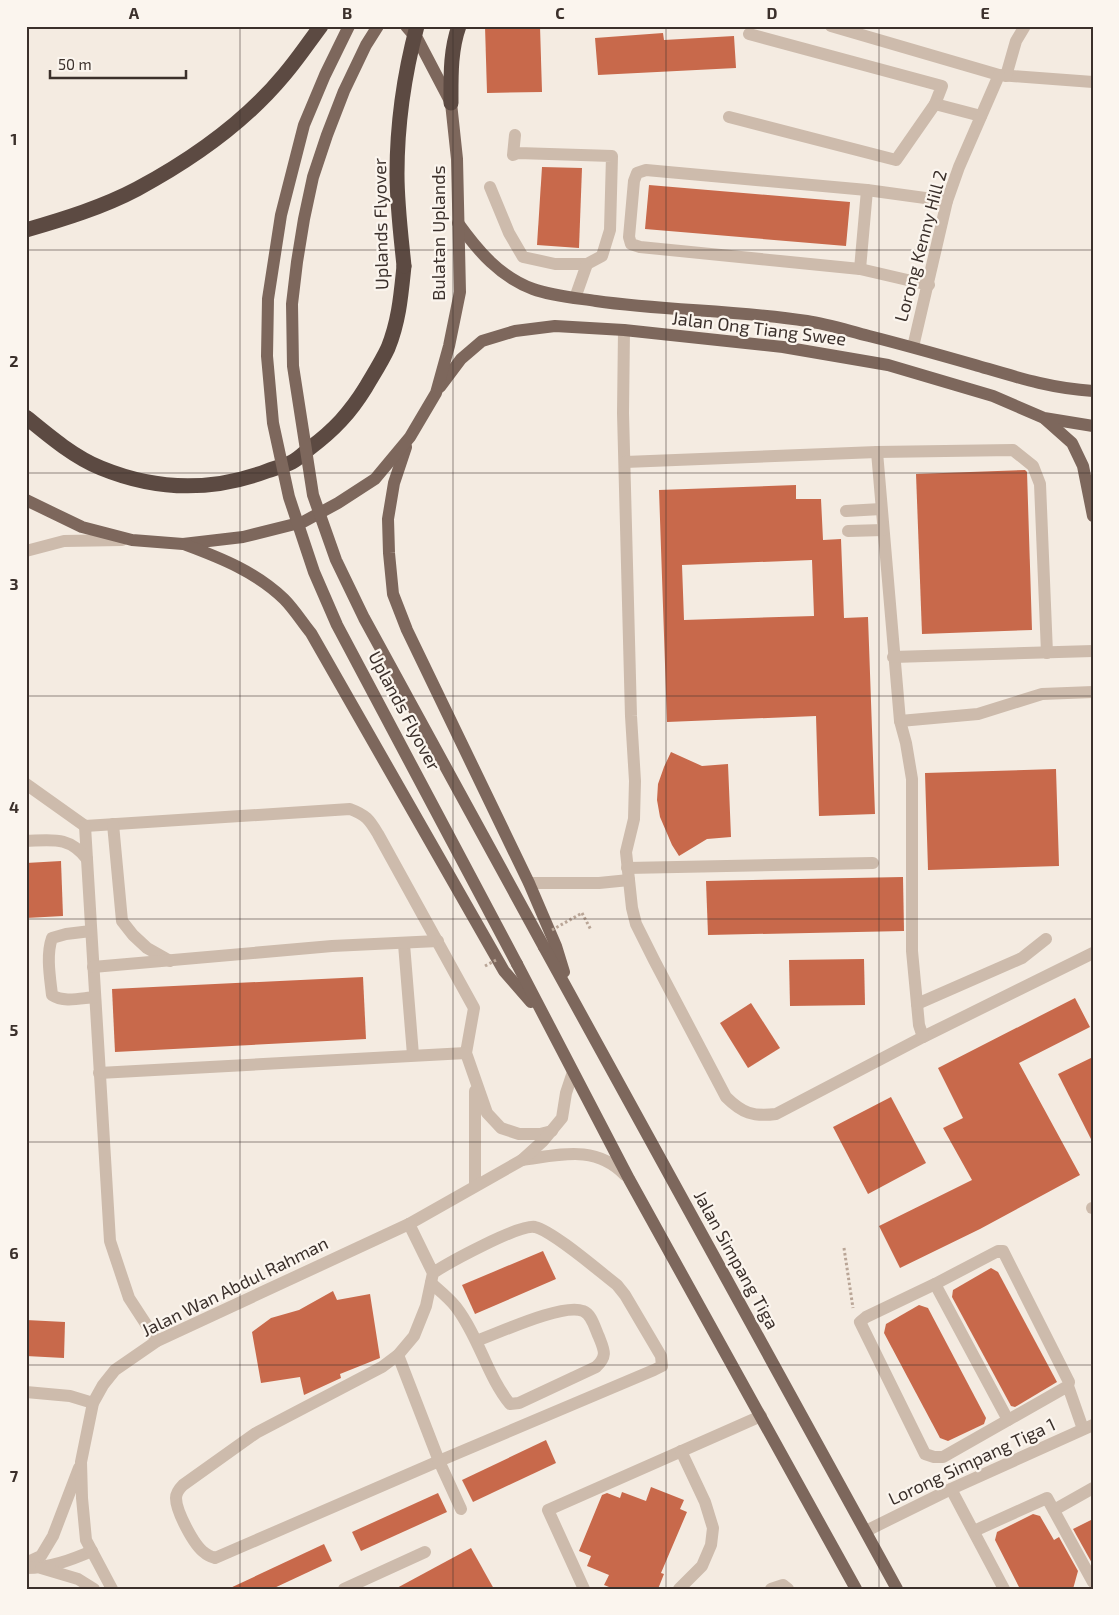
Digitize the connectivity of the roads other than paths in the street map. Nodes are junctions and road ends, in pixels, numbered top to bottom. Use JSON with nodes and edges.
{"nodes":[{"id":1,"x":321,"y":26,"type":"edge"},
{"id":2,"x":349,"y":26,"type":"edge"},
{"id":3,"x":378,"y":26,"type":"edge"},
{"id":4,"x":406,"y":26,"type":"edge"},
{"id":5,"x":417,"y":26,"type":"edge"},
{"id":6,"x":459,"y":26,"type":"edge"},
{"id":7,"x":831,"y":26,"type":"edge"},
{"id":8,"x":1025,"y":26,"type":"edge"},
{"id":9,"x":748,"y":34,"type":"dead end"},
{"id":10,"x":1002,"y":75,"type":"junction"},
{"id":11,"x":1093,"y":82,"type":"edge"},
{"id":12,"x":451,"y":104,"type":"junction"},
{"id":13,"x":935,"y":104,"type":"junction"},
{"id":14,"x":981,"y":116,"type":"junction"},
{"id":15,"x":729,"y":117,"type":"dead end"},
{"id":16,"x":515,"y":135,"type":"dead end"},
{"id":17,"x":490,"y":186,"type":"dead end"},
{"id":18,"x":867,"y":190,"type":"junction"},
{"id":19,"x":947,"y":202,"type":"junction"},
{"id":20,"x":458,"y":223,"type":"junction"},
{"id":21,"x":26,"y":230,"type":"edge"},
{"id":22,"x":610,"y":230,"type":"junction"},
{"id":23,"x":630,"y":230,"type":"junction"},
{"id":24,"x":587,"y":264,"type":"junction"},
{"id":25,"x":860,"y":269,"type":"junction"},
{"id":26,"x":928,"y":285,"type":"junction"},
{"id":27,"x":575,"y":298,"type":"junction"},
{"id":28,"x":624,"y":330,"type":"junction"},
{"id":29,"x":913,"y":347,"type":"junction"},
{"id":30,"x":1093,"y":391,"type":"edge"},
{"id":31,"x":436,"y":393,"type":"junction"},
{"id":32,"x":26,"y":417,"type":"edge"},
{"id":33,"x":1044,"y":418,"type":"junction"},
{"id":34,"x":1093,"y":426,"type":"edge"},
{"id":35,"x":410,"y":437,"type":"junction"},
{"id":36,"x":877,"y":452,"type":"junction"},
{"id":37,"x":625,"y":462,"type":"junction"},
{"id":38,"x":26,"y":500,"type":"edge"},
{"id":39,"x":881,"y":509,"type":"junction"},
{"id":40,"x":846,"y":511,"type":"dead end"},
{"id":41,"x":1093,"y":516,"type":"edge"},
{"id":42,"x":883,"y":530,"type":"junction"},
{"id":43,"x":848,"y":531,"type":"dead end"},
{"id":44,"x":132,"y":540,"type":"junction"},
{"id":45,"x":183,"y":544,"type":"junction"},
{"id":46,"x":26,"y":551,"type":"edge"},
{"id":47,"x":1093,"y":651,"type":"edge"},
{"id":48,"x":1047,"y":653,"type":"junction"},
{"id":49,"x":893,"y":657,"type":"junction"},
{"id":50,"x":1093,"y":692,"type":"edge"},
{"id":51,"x":900,"y":721,"type":"junction"},
{"id":52,"x":26,"y":784,"type":"edge"},
{"id":53,"x":113,"y":824,"type":"junction"},
{"id":54,"x":85,"y":826,"type":"junction"},
{"id":55,"x":26,"y":841,"type":"edge"},
{"id":56,"x":87,"y":859,"type":"junction"},
{"id":57,"x":872,"y":863,"type":"dead end"},
{"id":58,"x":628,"y":874,"type":"junction"},
{"id":59,"x":529,"y":883,"type":"junction"},
{"id":60,"x":91,"y":932,"type":"junction"},
{"id":61,"x":1046,"y":939,"type":"dead end"},
{"id":62,"x":438,"y":942,"type":"junction"},
{"id":63,"x":404,"y":944,"type":"junction"},
{"id":64,"x":544,"y":948,"type":"joint"},
{"id":65,"x":1090,"y":954,"type":"edge"},
{"id":66,"x":170,"y":961,"type":"junction"},
{"id":67,"x":93,"y":967,"type":"junction"},
{"id":68,"x":95,"y":997,"type":"junction"},
{"id":69,"x":573,"y":1000,"type":"junction"},
{"id":70,"x":917,"y":1004,"type":"junction"},
{"id":71,"x":545,"y":1017,"type":"junction"},
{"id":72,"x":923,"y":1037,"type":"junction"},
{"id":73,"x":466,"y":1053,"type":"junction"},
{"id":74,"x":412,"y":1055,"type":"junction"},
{"id":75,"x":573,"y":1072,"type":"junction"},
{"id":76,"x":99,"y":1074,"type":"junction"},
{"id":77,"x":475,"y":1082,"type":"junction"},
{"id":78,"x":552,"y":1131,"type":"junction"},
{"id":79,"x":522,"y":1160,"type":"junction"},
{"id":80,"x":629,"y":1179,"type":"junction"},
{"id":81,"x":475,"y":1186,"type":"junction"},
{"id":82,"x":409,"y":1224,"type":"junction"},
{"id":83,"x":432,"y":1278,"type":"junction"},
{"id":84,"x":935,"y":1284,"type":"junction"},
{"id":85,"x":476,"y":1341,"type":"junction"},
{"id":86,"x":157,"y":1342,"type":"junction"},
{"id":87,"x":398,"y":1355,"type":"junction"},
{"id":88,"x":1068,"y":1386,"type":"junction"},
{"id":89,"x":26,"y":1392,"type":"edge"},
{"id":90,"x":536,"y":1396,"type":"junction"},
{"id":91,"x":93,"y":1403,"type":"junction"},
{"id":92,"x":546,"y":1416,"type":"junction"},
{"id":93,"x":761,"y":1416,"type":"junction"},
{"id":94,"x":1008,"y":1420,"type":"junction"},
{"id":95,"x":1088,"y":1427,"type":"edge"},
{"id":96,"x":681,"y":1451,"type":"junction"},
{"id":97,"x":440,"y":1460,"type":"junction"},
{"id":98,"x":81,"y":1462,"type":"junction"},
{"id":99,"x":1093,"y":1488,"type":"edge"},
{"id":100,"x":951,"y":1489,"type":"junction"},
{"id":101,"x":461,"y":1508,"type":"dead end"},
{"id":102,"x":1054,"y":1510,"type":"junction"},
{"id":103,"x":866,"y":1531,"type":"junction"},
{"id":104,"x":974,"y":1531,"type":"junction"},
{"id":105,"x":92,"y":1551,"type":"junction"},
{"id":106,"x":425,"y":1552,"type":"dead end"},
{"id":107,"x":26,"y":1563,"type":"edge"},
{"id":108,"x":26,"y":1568,"type":"edge"},
{"id":109,"x":41,"y":1568,"type":"junction"},
{"id":110,"x":1093,"y":1582,"type":"edge"},
{"id":111,"x":94,"y":1589,"type":"edge"},
{"id":112,"x":112,"y":1589,"type":"edge"},
{"id":113,"x":344,"y":1589,"type":"edge"},
{"id":114,"x":584,"y":1589,"type":"edge"},
{"id":115,"x":679,"y":1589,"type":"edge"},
{"id":116,"x":771,"y":1589,"type":"edge"},
{"id":117,"x":788,"y":1589,"type":"edge"},
{"id":118,"x":856,"y":1589,"type":"edge"},
{"id":119,"x":897,"y":1589,"type":"edge"},
{"id":120,"x":1004,"y":1589,"type":"edge"}],
"edges":[{"from":1,"to":21,"type":"highway"},
{"from":2,"to":71,"type":"main road","name":"Uplands Flyover","bridge":true},
{"from":3,"to":64,"type":"main road","name":"Uplands Flyover","bridge":true},
{"from":4,"to":12,"type":"main road","name":"Bulatan Uplands"},
{"from":5,"to":32,"type":"highway","name":"Uplands Flyover","bridge":true},
{"from":6,"to":12,"type":"highway"},
{"from":7,"to":10,"type":"street"},
{"from":8,"to":10,"type":"street","name":"Lorong Kenny Hill 2"},
{"from":9,"to":13,"type":"street"},
{"from":10,"to":11,"type":"street"},
{"from":10,"to":14,"type":"street","name":"Lorong Kenny Hill 2"},
{"from":12,"to":20,"type":"main road","name":"Bulatan Uplands"},
{"from":13,"to":14,"type":"street"},
{"from":13,"to":15,"type":"street"},
{"from":14,"to":19,"type":"street","name":"Lorong Kenny Hill 2"},
{"from":16,"to":22,"type":"street"},
{"from":17,"to":24,"type":"street"},
{"from":18,"to":19,"type":"street"},
{"from":18,"to":23,"type":"street"},
{"from":18,"to":25,"type":"street"},
{"from":19,"to":26,"type":"street","name":"Lorong Kenny Hill 2"},
{"from":20,"to":27,"type":"main road","name":"Jalan Ong Tiang Swee"},
{"from":20,"to":31,"type":"main road","name":"Bulatan Uplands"},
{"from":22,"to":23,"type":"street"},
{"from":22,"to":24,"type":"street"},
{"from":23,"to":25,"type":"street"},
{"from":24,"to":27,"type":"street"},
{"from":25,"to":26,"type":"street"},
{"from":26,"to":29,"type":"street","name":"Lorong Kenny Hill 2"},
{"from":27,"to":29,"type":"main road","name":"Jalan Ong Tiang Swee"},
{"from":28,"to":31,"type":"main road","name":"Jalan Ong Tiang Swee"},
{"from":28,"to":33,"type":"main road","name":"Jalan Ong Tiang Swee"},
{"from":28,"to":37,"type":"street"},
{"from":29,"to":30,"type":"main road","name":"Jalan Ong Tiang Swee"},
{"from":31,"to":35,"type":"main road","name":"Bulatan Uplands"},
{"from":33,"to":34,"type":"main road","name":"Jalan Ong Tiang Swee"},
{"from":33,"to":41,"type":"main road"},
{"from":35,"to":45,"type":"main road","name":"Bulatan Uplands"},
{"from":35,"to":59,"type":"main road"},
{"from":36,"to":37,"type":"street"},
{"from":36,"to":39,"type":"street"},
{"from":36,"to":48,"type":"street"},
{"from":37,"to":58,"type":"street"},
{"from":38,"to":44,"type":"main road","name":"Bulatan Uplands"},
{"from":39,"to":40,"type":"street"},
{"from":39,"to":42,"type":"street"},
{"from":42,"to":43,"type":"street"},
{"from":42,"to":49,"type":"street"},
{"from":44,"to":45,"type":"main road","name":"Bulatan Uplands"},
{"from":44,"to":46,"type":"street"},
{"from":45,"to":71,"type":"main road"},
{"from":47,"to":48,"type":"street"},
{"from":48,"to":49,"type":"street"},
{"from":49,"to":51,"type":"street"},
{"from":50,"to":51,"type":"street"},
{"from":51,"to":70,"type":"street"},
{"from":52,"to":54,"type":"street"},
{"from":53,"to":54,"type":"street"},
{"from":53,"to":62,"type":"street"},
{"from":53,"to":66,"type":"street"},
{"from":54,"to":56,"type":"street"},
{"from":55,"to":56,"type":"street"},
{"from":56,"to":60,"type":"street"},
{"from":57,"to":58,"type":"street"},
{"from":58,"to":59,"type":"street"},
{"from":58,"to":72,"type":"street"},
{"from":59,"to":69,"type":"main road"},
{"from":60,"to":67,"type":"street"},
{"from":60,"to":68,"type":"street"},
{"from":61,"to":70,"type":"street"},
{"from":62,"to":63,"type":"street"},
{"from":62,"to":73,"type":"street"},
{"from":63,"to":66,"type":"street"},
{"from":63,"to":74,"type":"street"},
{"from":64,"to":69,"type":"main road","name":"Jalan Simpang Tiga"},
{"from":65,"to":72,"type":"street"},
{"from":66,"to":67,"type":"street"},
{"from":67,"to":68,"type":"street"},
{"from":68,"to":76,"type":"street"},
{"from":69,"to":103,"type":"main road","name":"Jalan Simpang Tiga"},
{"from":70,"to":72,"type":"street"},
{"from":71,"to":75,"type":"main road"},
{"from":73,"to":74,"type":"street"},
{"from":73,"to":77,"type":"street"},
{"from":74,"to":76,"type":"street"},
{"from":75,"to":78,"type":"street"},
{"from":75,"to":80,"type":"main road"},
{"from":76,"to":86,"type":"street"},
{"from":77,"to":78,"type":"street"},
{"from":77,"to":81,"type":"street"},
{"from":78,"to":79,"type":"street"},
{"from":79,"to":80,"type":"street"},
{"from":79,"to":81,"type":"street","name":"Jalan Wan Abdul Rahman"},
{"from":80,"to":93,"type":"main road"},
{"from":81,"to":82,"type":"street","name":"Jalan Wan Abdul Rahman"},
{"from":82,"to":83,"type":"street"},
{"from":82,"to":86,"type":"street","name":"Jalan Wan Abdul Rahman"},
{"from":83,"to":85,"type":"street"},
{"from":83,"to":87,"type":"street"},
{"from":83,"to":92,"type":"street"},
{"from":84,"to":88,"type":"street"},
{"from":84,"to":94,"type":"street"},
{"from":84,"to":94,"type":"street"},
{"from":85,"to":90,"type":"street"},
{"from":85,"to":90,"type":"street"},
{"from":86,"to":91,"type":"street","name":"Jalan Wan Abdul Rahman"},
{"from":87,"to":97,"type":"street"},
{"from":87,"to":97,"type":"street"},
{"from":88,"to":94,"type":"street"},
{"from":88,"to":95,"type":"street"},
{"from":89,"to":91,"type":"street"},
{"from":90,"to":92,"type":"street"},
{"from":91,"to":98,"type":"street","name":"Jalan Wan Abdul Rahman"},
{"from":92,"to":97,"type":"street"},
{"from":93,"to":96,"type":"street"},
{"from":93,"to":118,"type":"main road"},
{"from":95,"to":100,"type":"street","name":"Lorong Simpang Tiga 1"},
{"from":96,"to":114,"type":"street"},
{"from":96,"to":115,"type":"street"},
{"from":97,"to":101,"type":"street"},
{"from":98,"to":105,"type":"street","name":"Jalan Wan Abdul Rahman"},
{"from":98,"to":107,"type":"street"},
{"from":99,"to":102,"type":"street"},
{"from":100,"to":103,"type":"street","name":"Lorong Simpang Tiga 1"},
{"from":100,"to":104,"type":"street"},
{"from":102,"to":104,"type":"street"},
{"from":102,"to":110,"type":"street"},
{"from":103,"to":119,"type":"main road","name":"Jalan Simpang Tiga"},
{"from":104,"to":120,"type":"street"},
{"from":105,"to":109,"type":"street"},
{"from":105,"to":112,"type":"street","name":"Jalan Wan Abdul Rahman"},
{"from":106,"to":113,"type":"street"},
{"from":108,"to":109,"type":"street"},
{"from":109,"to":111,"type":"street"},
{"from":116,"to":117,"type":"street"}]}
